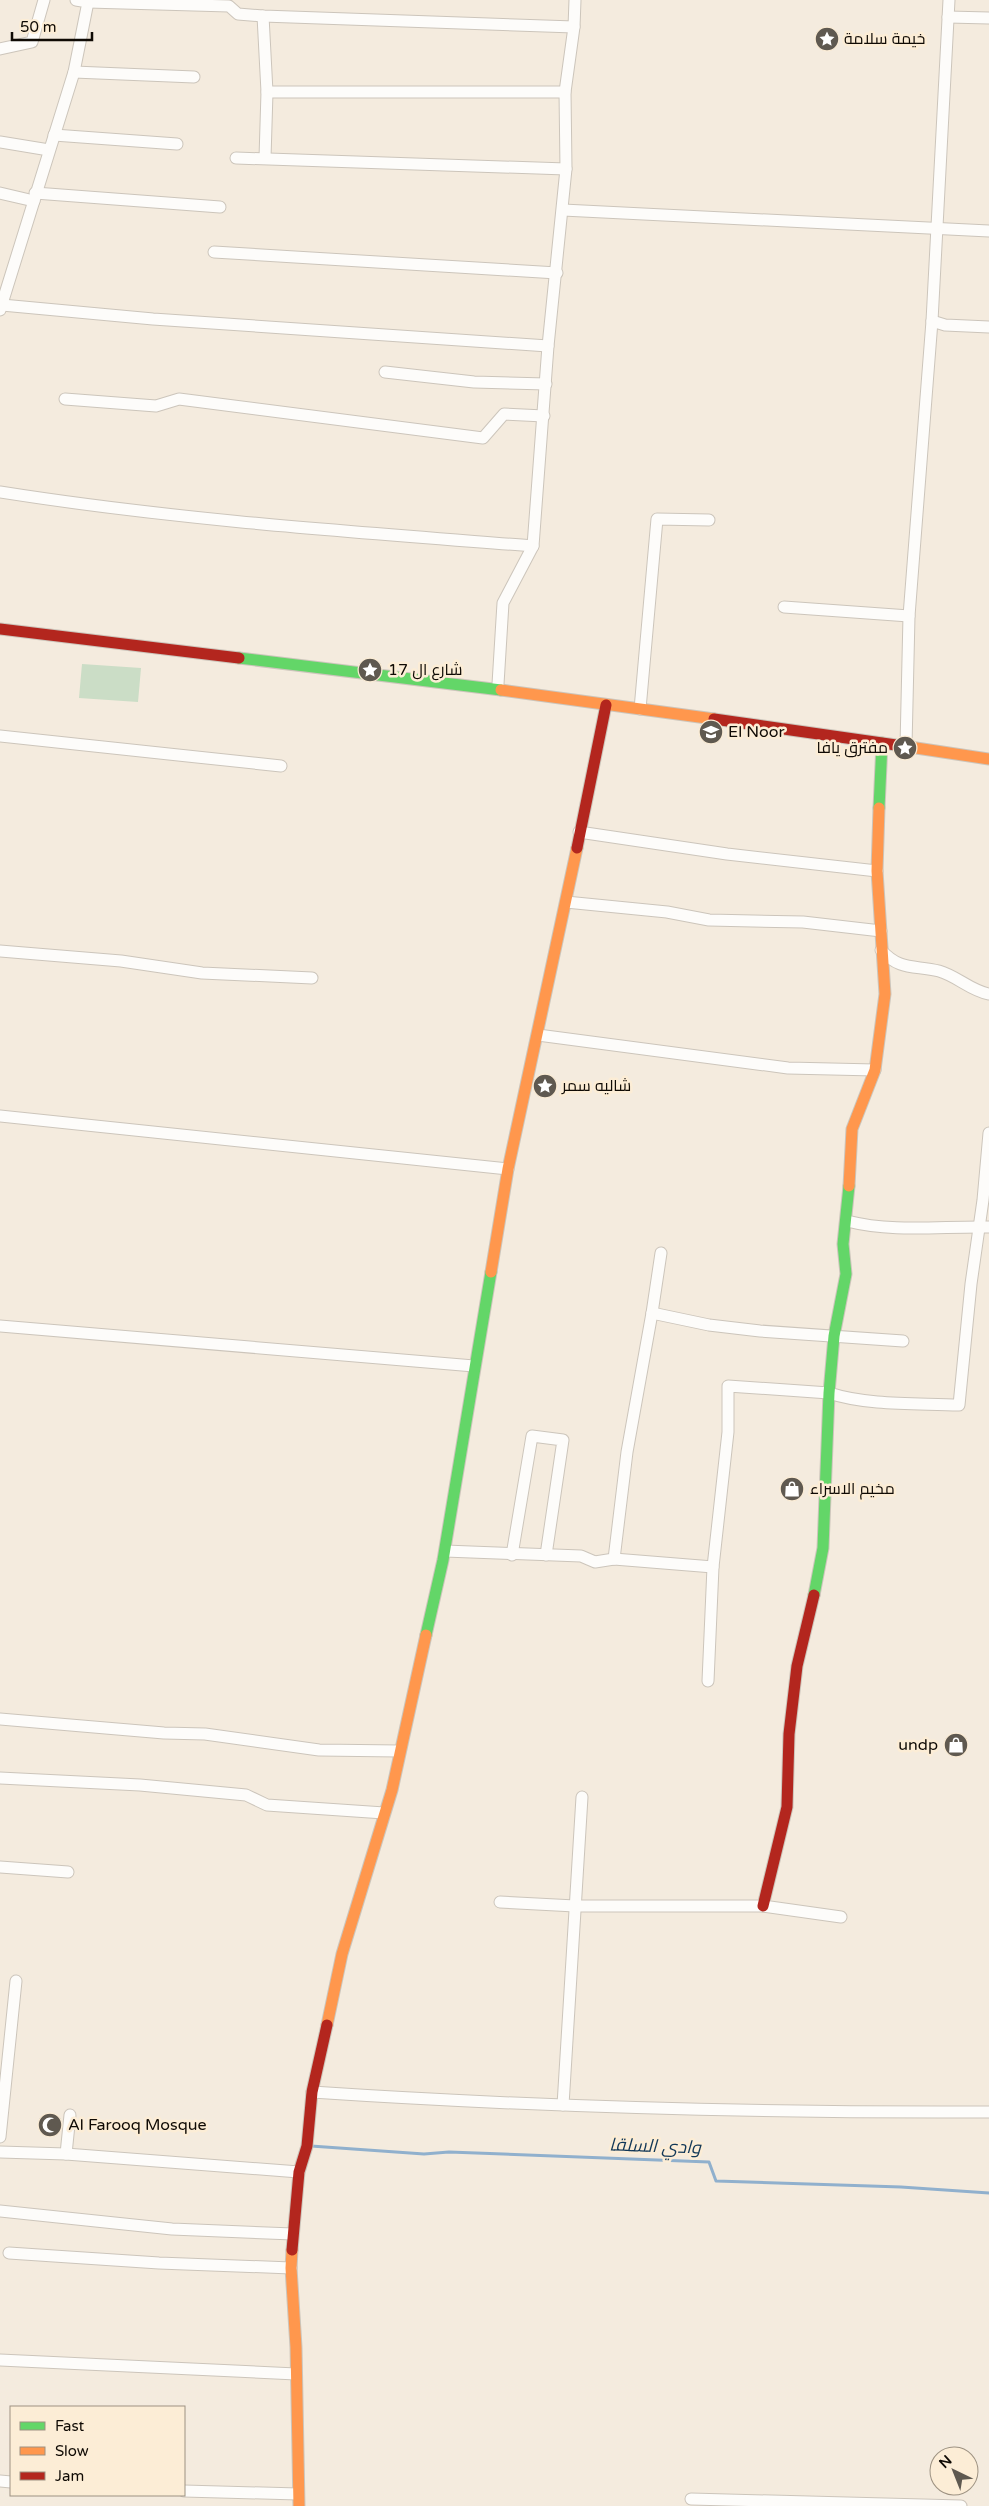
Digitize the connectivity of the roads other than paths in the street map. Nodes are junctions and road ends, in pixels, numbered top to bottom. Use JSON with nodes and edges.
{"nodes":[{"id":1,"x":44,"y":0,"type":"edge"},
{"id":2,"x":575,"y":0,"type":"edge"},
{"id":3,"x":949,"y":0,"type":"edge"},
{"id":4,"x":82,"y":1,"type":"edge"},
{"id":5,"x":229,"y":3,"type":"edge"},
{"id":6,"x":263,"y":16,"type":"junction"},
{"id":7,"x":948,"y":17,"type":"junction"},
{"id":8,"x":989,"y":18,"type":"edge"},
{"id":9,"x":574,"y":27,"type":"junction"},
{"id":10,"x":0,"y":49,"type":"edge"},
{"id":11,"x":74,"y":72,"type":"junction"},
{"id":12,"x":194,"y":77,"type":"dead end"},
{"id":13,"x":267,"y":92,"type":"junction"},
{"id":14,"x":565,"y":92,"type":"junction"},
{"id":15,"x":54,"y":135,"type":"junction"},
{"id":16,"x":0,"y":142,"type":"edge"},
{"id":17,"x":177,"y":144,"type":"dead end"},
{"id":18,"x":49,"y":150,"type":"junction"},
{"id":19,"x":236,"y":158,"type":"dead end"},
{"id":20,"x":265,"y":158,"type":"junction"},
{"id":21,"x":566,"y":169,"type":"junction"},
{"id":22,"x":0,"y":193,"type":"edge"},
{"id":23,"x":35,"y":197,"type":"junction"},
{"id":24,"x":220,"y":207,"type":"dead end"},
{"id":25,"x":563,"y":210,"type":"junction"},
{"id":26,"x":936,"y":227,"type":"junction"},
{"id":27,"x":989,"y":231,"type":"edge"},
{"id":28,"x":214,"y":252,"type":"dead end"},
{"id":29,"x":557,"y":273,"type":"junction"},
{"id":30,"x":1,"y":308,"type":"edge"},
{"id":31,"x":932,"y":321,"type":"junction"},
{"id":32,"x":989,"y":327,"type":"edge"},
{"id":33,"x":548,"y":346,"type":"junction"},
{"id":34,"x":385,"y":372,"type":"dead end"},
{"id":35,"x":546,"y":384,"type":"junction"},
{"id":36,"x":66,"y":399,"type":"dead end"},
{"id":37,"x":544,"y":416,"type":"junction"},
{"id":38,"x":0,"y":492,"type":"edge"},
{"id":39,"x":709,"y":520,"type":"dead end"},
{"id":40,"x":533,"y":546,"type":"junction"},
{"id":41,"x":784,"y":607,"type":"dead end"},
{"id":42,"x":909,"y":616,"type":"junction"},
{"id":43,"x":0,"y":629,"type":"edge"},
{"id":44,"x":498,"y":684,"type":"dead end"},
{"id":45,"x":606,"y":705,"type":"junction"},
{"id":46,"x":640,"y":709,"type":"junction"},
{"id":47,"x":0,"y":736,"type":"edge"},
{"id":48,"x":882,"y":743,"type":"junction"},
{"id":49,"x":906,"y":746,"type":"junction"},
{"id":50,"x":989,"y":759,"type":"edge"},
{"id":51,"x":281,"y":766,"type":"dead end"},
{"id":52,"x":580,"y":832,"type":"junction"},
{"id":53,"x":877,"y":871,"type":"junction"},
{"id":54,"x":566,"y":902,"type":"junction"},
{"id":55,"x":881,"y":931,"type":"junction"},
{"id":56,"x":881,"y":950,"type":"junction"},
{"id":57,"x":0,"y":951,"type":"edge"},
{"id":58,"x":312,"y":978,"type":"dead end"},
{"id":59,"x":989,"y":994,"type":"edge"},
{"id":60,"x":538,"y":1036,"type":"junction"},
{"id":61,"x":875,"y":1070,"type":"junction"},
{"id":62,"x":0,"y":1116,"type":"edge"},
{"id":63,"x":989,"y":1133,"type":"edge"},
{"id":64,"x":508,"y":1169,"type":"junction"},
{"id":65,"x":847,"y":1221,"type":"junction"},
{"id":66,"x":984,"y":1227,"type":"edge"},
{"id":67,"x":661,"y":1253,"type":"dead end"},
{"id":68,"x":652,"y":1313,"type":"junction"},
{"id":69,"x":0,"y":1326,"type":"edge"},
{"id":70,"x":834,"y":1336,"type":"junction"},
{"id":71,"x":903,"y":1341,"type":"dead end"},
{"id":72,"x":474,"y":1366,"type":"junction"},
{"id":73,"x":829,"y":1393,"type":"junction"},
{"id":74,"x":445,"y":1551,"type":"junction"},
{"id":75,"x":512,"y":1554,"type":"junction"},
{"id":76,"x":546,"y":1555,"type":"junction"},
{"id":77,"x":614,"y":1559,"type":"junction"},
{"id":78,"x":713,"y":1567,"type":"junction"},
{"id":79,"x":708,"y":1681,"type":"dead end"},
{"id":80,"x":0,"y":1719,"type":"edge"},
{"id":81,"x":399,"y":1751,"type":"junction"},
{"id":82,"x":0,"y":1778,"type":"edge"},
{"id":83,"x":582,"y":1797,"type":"dead end"},
{"id":84,"x":384,"y":1813,"type":"junction"},
{"id":85,"x":0,"y":1868,"type":"edge"},
{"id":86,"x":68,"y":1872,"type":"dead end"},
{"id":87,"x":500,"y":1902,"type":"dead end"},
{"id":88,"x":575,"y":1906,"type":"junction"},
{"id":89,"x":763,"y":1906,"type":"junction"},
{"id":90,"x":841,"y":1917,"type":"dead end"},
{"id":91,"x":16,"y":1981,"type":"dead end"},
{"id":92,"x":312,"y":2092,"type":"junction"},
{"id":93,"x":563,"y":2105,"type":"junction"},
{"id":94,"x":989,"y":2112,"type":"edge"},
{"id":95,"x":70,"y":2114,"type":"dead end"},
{"id":96,"x":0,"y":2137,"type":"edge"},
{"id":97,"x":0,"y":2152,"type":"edge"},
{"id":98,"x":66,"y":2154,"type":"junction"},
{"id":99,"x":299,"y":2172,"type":"junction"},
{"id":100,"x":0,"y":2211,"type":"edge"},
{"id":101,"x":293,"y":2234,"type":"junction"},
{"id":102,"x":9,"y":2253,"type":"dead end"},
{"id":103,"x":291,"y":2268,"type":"junction"},
{"id":104,"x":0,"y":2360,"type":"edge"},
{"id":105,"x":296,"y":2374,"type":"junction"},
{"id":106,"x":185,"y":2491,"type":"edge"},
{"id":107,"x":298,"y":2494,"type":"junction"},
{"id":108,"x":691,"y":2499,"type":"dead end"},
{"id":109,"x":299,"y":2506,"type":"edge"},
{"id":110,"x":961,"y":2506,"type":"edge"}],
"edges":[{"from":1,"to":10,"type":"street"},
{"from":2,"to":9,"type":"street"},
{"from":3,"to":7,"type":"street"},
{"from":4,"to":5,"type":"street"},
{"from":4,"to":11,"type":"street"},
{"from":5,"to":6,"type":"street"},
{"from":6,"to":9,"type":"street"},
{"from":6,"to":13,"type":"street"},
{"from":7,"to":8,"type":"street"},
{"from":7,"to":26,"type":"street"},
{"from":9,"to":14,"type":"street"},
{"from":11,"to":12,"type":"street"},
{"from":11,"to":15,"type":"street"},
{"from":13,"to":14,"type":"street"},
{"from":13,"to":20,"type":"street"},
{"from":14,"to":21,"type":"street"},
{"from":15,"to":17,"type":"street"},
{"from":15,"to":18,"type":"street"},
{"from":16,"to":18,"type":"street"},
{"from":18,"to":23,"type":"street"},
{"from":19,"to":20,"type":"street"},
{"from":20,"to":21,"type":"street"},
{"from":21,"to":25,"type":"street"},
{"from":22,"to":23,"type":"street"},
{"from":23,"to":24,"type":"street"},
{"from":23,"to":30,"type":"street"},
{"from":25,"to":26,"type":"street"},
{"from":25,"to":29,"type":"street"},
{"from":26,"to":27,"type":"street"},
{"from":26,"to":31,"type":"street"},
{"from":28,"to":29,"type":"street"},
{"from":29,"to":33,"type":"street"},
{"from":30,"to":33,"type":"street"},
{"from":31,"to":32,"type":"street"},
{"from":31,"to":42,"type":"street"},
{"from":33,"to":35,"type":"street"},
{"from":34,"to":35,"type":"street"},
{"from":35,"to":37,"type":"street"},
{"from":36,"to":37,"type":"street"},
{"from":37,"to":40,"type":"street"},
{"from":38,"to":40,"type":"street"},
{"from":39,"to":46,"type":"street"},
{"from":40,"to":44,"type":"street"},
{"from":41,"to":42,"type":"street"},
{"from":42,"to":49,"type":"street"},
{"from":43,"to":45,"type":"street"},
{"from":45,"to":46,"type":"street"},
{"from":45,"to":52,"type":"street"},
{"from":46,"to":48,"type":"street"},
{"from":47,"to":51,"type":"street"},
{"from":48,"to":49,"type":"street"},
{"from":48,"to":53,"type":"street"},
{"from":49,"to":50,"type":"street"},
{"from":52,"to":53,"type":"street"},
{"from":52,"to":54,"type":"street"},
{"from":53,"to":55,"type":"street"},
{"from":54,"to":55,"type":"street"},
{"from":54,"to":60,"type":"street"},
{"from":55,"to":56,"type":"street"},
{"from":56,"to":59,"type":"street"},
{"from":56,"to":61,"type":"street"},
{"from":57,"to":58,"type":"street"},
{"from":60,"to":61,"type":"street"},
{"from":60,"to":64,"type":"street"},
{"from":61,"to":65,"type":"street"},
{"from":62,"to":64,"type":"street"},
{"from":63,"to":66,"type":"street"},
{"from":64,"to":72,"type":"street"},
{"from":65,"to":66,"type":"street"},
{"from":65,"to":70,"type":"street"},
{"from":66,"to":73,"type":"street"},
{"from":67,"to":68,"type":"street"},
{"from":68,"to":70,"type":"street"},
{"from":68,"to":77,"type":"street"},
{"from":69,"to":72,"type":"street"},
{"from":70,"to":71,"type":"street"},
{"from":70,"to":73,"type":"street"},
{"from":72,"to":74,"type":"street"},
{"from":73,"to":78,"type":"street"},
{"from":73,"to":89,"type":"street"},
{"from":74,"to":75,"type":"street"},
{"from":74,"to":81,"type":"street"},
{"from":75,"to":76,"type":"street"},
{"from":75,"to":76,"type":"street"},
{"from":76,"to":77,"type":"street"},
{"from":77,"to":78,"type":"street"},
{"from":78,"to":79,"type":"street"},
{"from":80,"to":81,"type":"street"},
{"from":81,"to":84,"type":"street"},
{"from":82,"to":84,"type":"street"},
{"from":83,"to":88,"type":"street"},
{"from":84,"to":92,"type":"street"},
{"from":85,"to":86,"type":"street"},
{"from":87,"to":88,"type":"street"},
{"from":88,"to":89,"type":"street"},
{"from":88,"to":93,"type":"street"},
{"from":89,"to":90,"type":"street"},
{"from":91,"to":96,"type":"street"},
{"from":92,"to":93,"type":"street"},
{"from":92,"to":99,"type":"street"},
{"from":93,"to":94,"type":"street"},
{"from":95,"to":98,"type":"street"},
{"from":97,"to":98,"type":"street"},
{"from":98,"to":99,"type":"street"},
{"from":99,"to":101,"type":"street"},
{"from":100,"to":101,"type":"street"},
{"from":101,"to":103,"type":"street"},
{"from":102,"to":103,"type":"street"},
{"from":103,"to":105,"type":"street"},
{"from":104,"to":105,"type":"street"},
{"from":105,"to":107,"type":"street"},
{"from":106,"to":107,"type":"street"},
{"from":107,"to":109,"type":"street"},
{"from":108,"to":110,"type":"street"}]}
